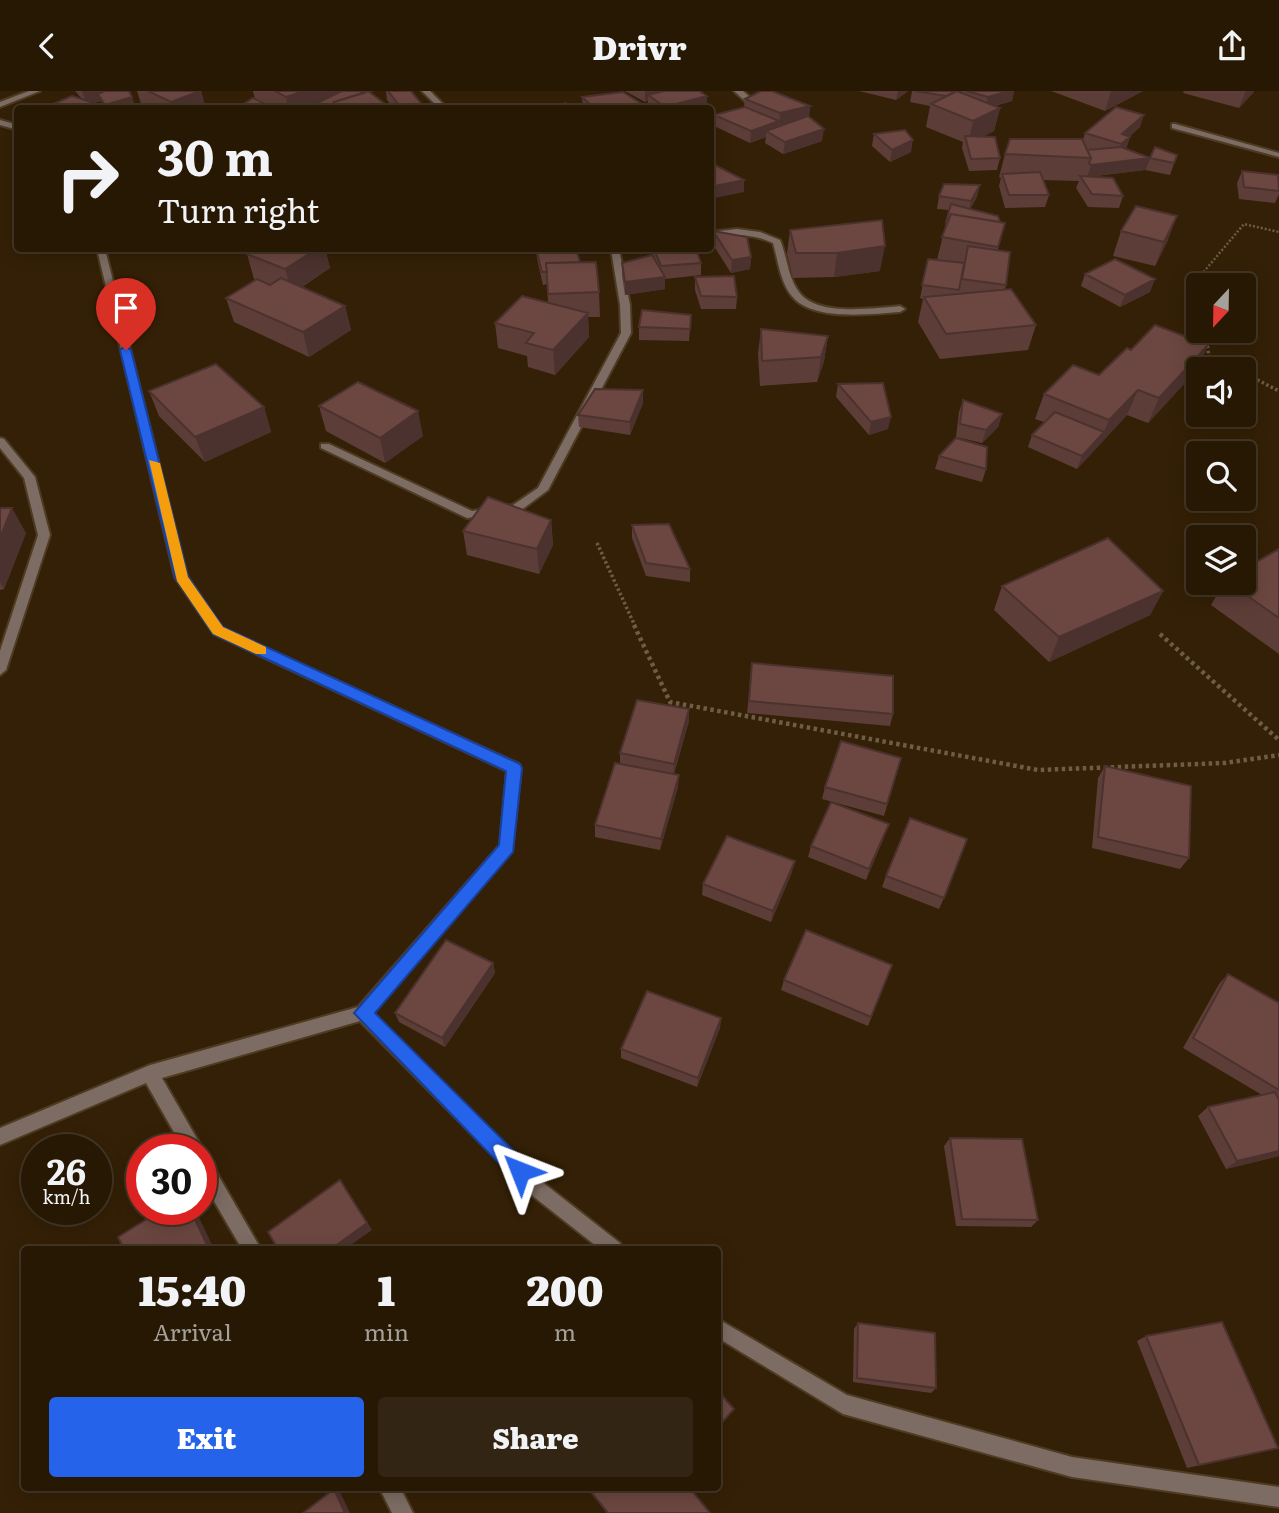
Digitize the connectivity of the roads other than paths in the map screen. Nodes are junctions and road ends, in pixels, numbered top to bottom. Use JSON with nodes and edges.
{"nodes":[{"id":1,"x":36,"y":91,"type":"edge"},
{"id":2,"x":426,"y":91,"type":"edge"},
{"id":3,"x":737,"y":91,"type":"edge"},
{"id":4,"x":748,"y":99,"type":"edge"},
{"id":5,"x":0,"y":105,"type":"edge"},
{"id":6,"x":441,"y":105,"type":"edge"},
{"id":7,"x":1175,"y":126,"type":"dead end"},
{"id":8,"x":1279,"y":155,"type":"edge"},
{"id":9,"x":714,"y":234,"type":"edge"},
{"id":10,"x":102,"y":252,"type":"edge"},
{"id":11,"x":616,"y":252,"type":"edge"},
{"id":12,"x":900,"y":309,"type":"dead end"},
{"id":13,"x":0,"y":441,"type":"edge"},
{"id":14,"x":325,"y":446,"type":"dead end"},
{"id":15,"x":0,"y":670,"type":"edge"},
{"id":16,"x":363,"y":1013,"type":"junction"},
{"id":17,"x":150,"y":1073,"type":"junction"},
{"id":18,"x":185,"y":1134,"type":"edge"},
{"id":19,"x":0,"y":1137,"type":"edge"},
{"id":20,"x":217,"y":1189,"type":"edge"},
{"id":21,"x":250,"y":1246,"type":"edge"},
{"id":22,"x":610,"y":1246,"type":"edge"},
{"id":23,"x":721,"y":1330,"type":"edge"},
{"id":24,"x":390,"y":1491,"type":"edge"},
{"id":25,"x":1279,"y":1497,"type":"edge"},
{"id":26,"x":403,"y":1513,"type":"edge"}],
"edges":[{"from":1,"to":5,"type":"street"},
{"from":2,"to":6,"type":"street"},
{"from":3,"to":4,"type":"street"},
{"from":7,"to":8,"type":"street"},
{"from":9,"to":12,"type":"street"},
{"from":10,"to":16,"type":"street"},
{"from":11,"to":14,"type":"street"},
{"from":13,"to":15,"type":"street"},
{"from":16,"to":17,"type":"street"},
{"from":16,"to":22,"type":"street"},
{"from":17,"to":18,"type":"street"},
{"from":17,"to":19,"type":"street"},
{"from":20,"to":21,"type":"street"},
{"from":23,"to":25,"type":"street"},
{"from":24,"to":26,"type":"street"}]}
